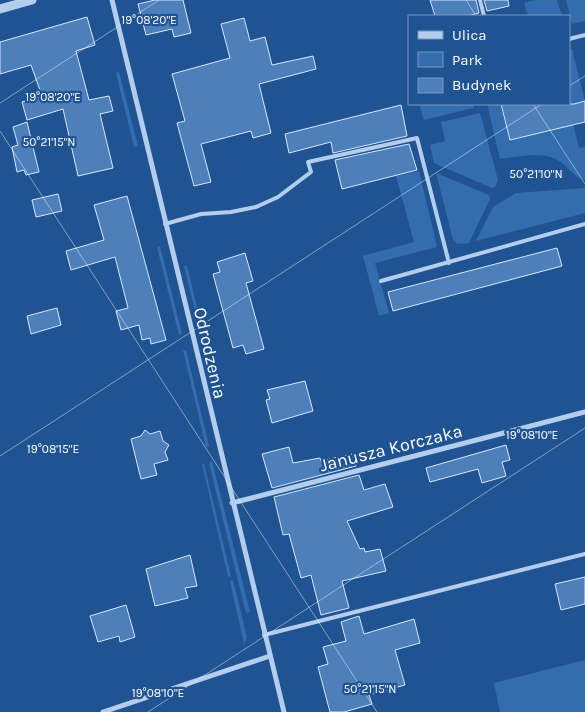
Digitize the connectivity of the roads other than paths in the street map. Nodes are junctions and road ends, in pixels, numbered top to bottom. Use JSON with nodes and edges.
{"nodes":[{"id":1,"x":32,"y":0,"type":"edge"},
{"id":2,"x":112,"y":0,"type":"edge"},
{"id":3,"x":480,"y":0,"type":"edge"},
{"id":4,"x":0,"y":9,"type":"edge"},
{"id":5,"x":484,"y":15,"type":"edge"},
{"id":6,"x":585,"y":35,"type":"edge"},
{"id":7,"x":570,"y":39,"type":"edge"},
{"id":8,"x":165,"y":224,"type":"junction"},
{"id":9,"x":585,"y":224,"type":"edge"},
{"id":10,"x":449,"y":263,"type":"junction"},
{"id":11,"x":381,"y":281,"type":"dead end"},
{"id":12,"x":585,"y":412,"type":"edge"},
{"id":13,"x":232,"y":503,"type":"junction"},
{"id":14,"x":585,"y":554,"type":"edge"},
{"id":15,"x":264,"y":635,"type":"junction"},
{"id":16,"x":270,"y":656,"type":"junction"},
{"id":17,"x":103,"y":712,"type":"edge"},
{"id":18,"x":284,"y":712,"type":"edge"}],
"edges":[{"from":1,"to":4,"type":"street"},
{"from":2,"to":8,"type":"street","name":"Odrodzenia"},
{"from":3,"to":5,"type":"lane"},
{"from":6,"to":7,"type":"lane"},
{"from":8,"to":10,"type":"lane"},
{"from":8,"to":13,"type":"street","name":"Odrodzenia"},
{"from":9,"to":10,"type":"lane"},
{"from":10,"to":11,"type":"lane"},
{"from":12,"to":13,"type":"street","name":"Janusza Korczaka"},
{"from":13,"to":15,"type":"street","name":"Odrodzenia"},
{"from":14,"to":15,"type":"lane"},
{"from":15,"to":16,"type":"street","name":"Odrodzenia"},
{"from":16,"to":17,"type":"street"},
{"from":16,"to":18,"type":"street","name":"Odrodzenia"}]}
